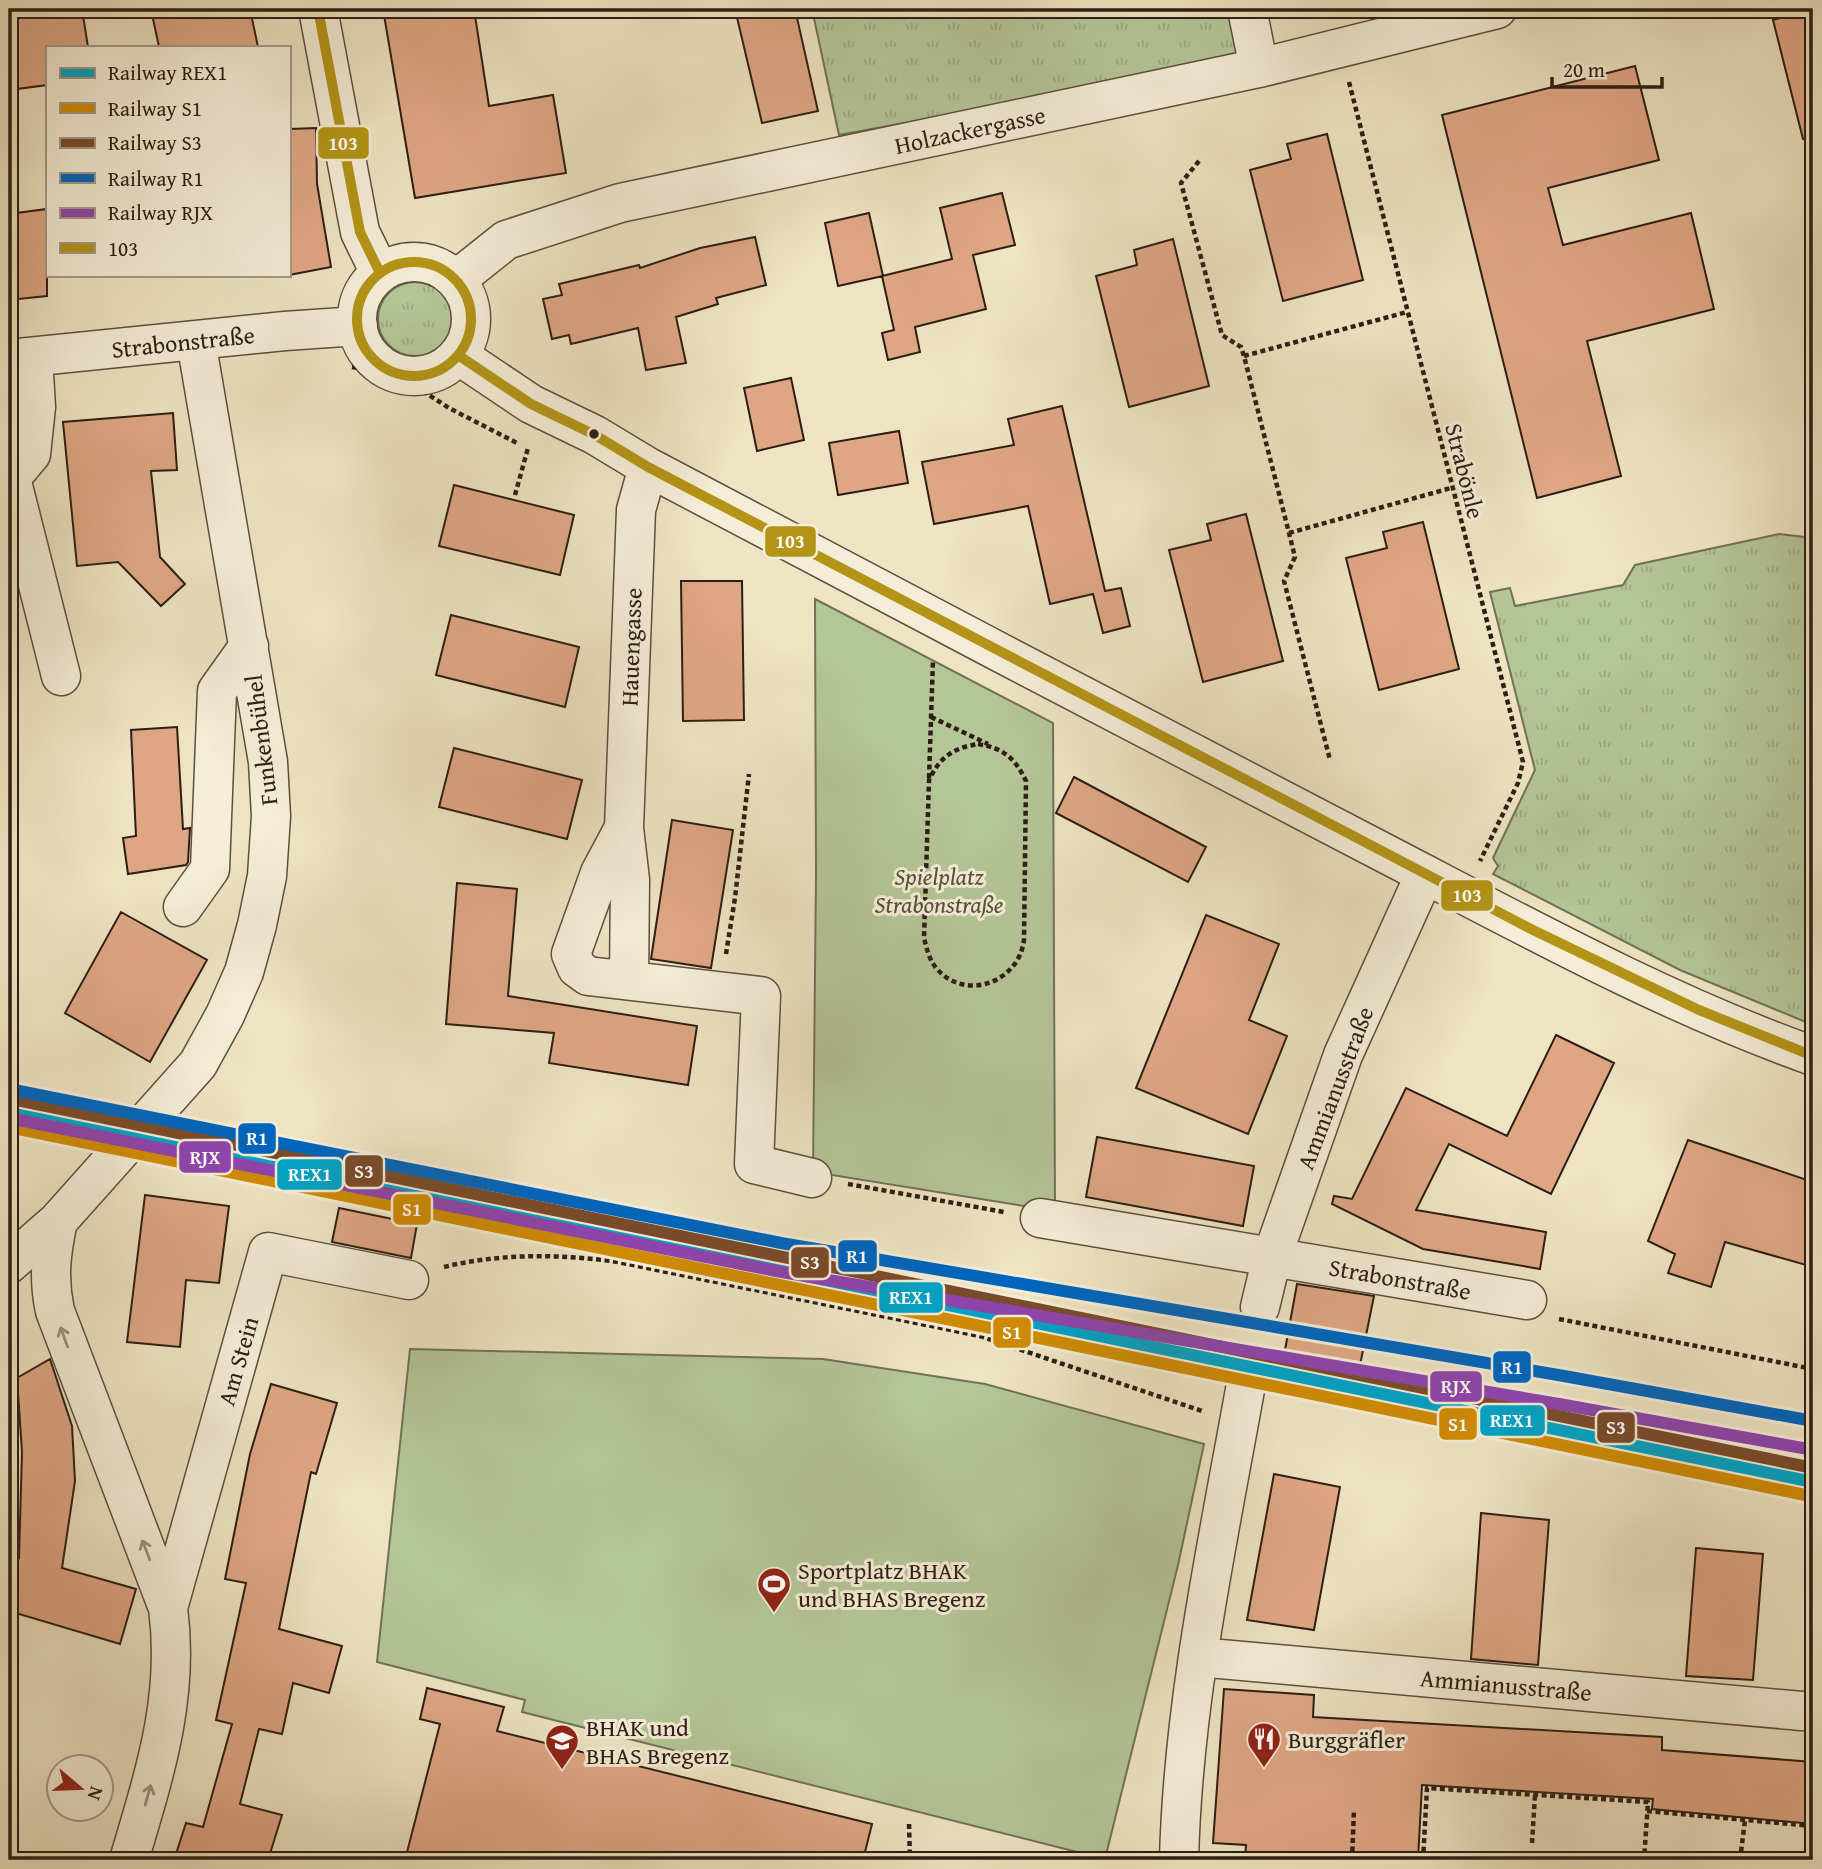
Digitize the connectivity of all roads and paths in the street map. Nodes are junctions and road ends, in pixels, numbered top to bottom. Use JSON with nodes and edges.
{"nodes":[{"id":1,"x":318,"y":9,"type":"edge"},
{"id":2,"x":1247,"y":9,"type":"edge"},
{"id":3,"x":1497,"y":9,"type":"edge"},
{"id":4,"x":1341,"y":48,"type":"junction"},
{"id":5,"x":1259,"y":68,"type":"junction"},
{"id":6,"x":1199,"y":161,"type":"dead end"},
{"id":7,"x":380,"y":273,"type":"junction"},
{"id":8,"x":456,"y":280,"type":"junction"},
{"id":9,"x":1407,"y":312,"type":"junction"},
{"id":10,"x":358,"y":326,"type":"junction"},
{"id":11,"x":196,"y":341,"type":"junction"},
{"id":12,"x":458,"y":355,"type":"junction"},
{"id":13,"x":1244,"y":356,"type":"junction"},
{"id":14,"x":21,"y":358,"type":"edge"},
{"id":15,"x":528,"y":448,"type":"dead end"},
{"id":16,"x":648,"y":467,"type":"junction"},
{"id":17,"x":10,"y":479,"type":"edge"},
{"id":18,"x":1451,"y":488,"type":"junction"},
{"id":19,"x":515,"y":495,"type":"dead end"},
{"id":20,"x":1289,"y":533,"type":"junction"},
{"id":21,"x":934,"y":618,"type":"junction"},
{"id":22,"x":249,"y":646,"type":"junction"},
{"id":23,"x":61,"y":676,"type":"dead end"},
{"id":24,"x":931,"y":717,"type":"junction"},
{"id":25,"x":994,"y":747,"type":"junction"},
{"id":26,"x":1330,"y":760,"type":"dead end"},
{"id":27,"x":748,"y":774,"type":"dead end"},
{"id":28,"x":929,"y":780,"type":"junction"},
{"id":29,"x":624,"y":828,"type":"junction"},
{"id":30,"x":1425,"y":874,"type":"junction"},
{"id":31,"x":1465,"y":894,"type":"junction"},
{"id":32,"x":183,"y":906,"type":"dead end"},
{"id":33,"x":629,"y":980,"type":"junction"},
{"id":34,"x":720,"y":990,"type":"junction"},
{"id":35,"x":1813,"y":1056,"type":"edge"},
{"id":36,"x":812,"y":1178,"type":"joint"},
{"id":37,"x":1040,"y":1218,"type":"joint"},
{"id":38,"x":58,"y":1221,"type":"junction"},
{"id":39,"x":1272,"y":1257,"type":"junction"},
{"id":40,"x":9,"y":1264,"type":"edge"},
{"id":41,"x":409,"y":1280,"type":"joint"},
{"id":42,"x":1527,"y":1300,"type":"joint"},
{"id":43,"x":1260,"y":1307,"type":"tunnel mouth"},
{"id":44,"x":1813,"y":1369,"type":"edge"},
{"id":45,"x":1246,"y":1384,"type":"tunnel mouth"},
{"id":46,"x":1239,"y":1423,"type":"junction"},
{"id":47,"x":168,"y":1608,"type":"junction"},
{"id":48,"x":1198,"y":1657,"type":"junction"},
{"id":49,"x":1813,"y":1712,"type":"edge"},
{"id":50,"x":1535,"y":1794,"type":"junction"},
{"id":51,"x":1354,"y":1811,"type":"dead end"},
{"id":52,"x":1647,"y":1811,"type":"junction"},
{"id":53,"x":1745,"y":1820,"type":"junction"},
{"id":54,"x":909,"y":1824,"type":"dead end"},
{"id":55,"x":1813,"y":1826,"type":"edge"},
{"id":56,"x":1532,"y":1843,"type":"dead end"},
{"id":57,"x":129,"y":1860,"type":"edge"},
{"id":58,"x":910,"y":1860,"type":"edge"},
{"id":59,"x":1179,"y":1860,"type":"edge"},
{"id":60,"x":1352,"y":1860,"type":"edge"},
{"id":61,"x":1423,"y":1860,"type":"edge"},
{"id":62,"x":1644,"y":1860,"type":"edge"},
{"id":63,"x":1740,"y":1860,"type":"edge"}],
"edges":[{"from":1,"to":7,"type":"street"},
{"from":2,"to":5,"type":"street"},
{"from":3,"to":4,"type":"street","name":"Holzackergasse"},
{"from":4,"to":5,"type":"street","name":"Holzackergasse"},
{"from":4,"to":9,"type":"path","name":"Strabönle"},
{"from":5,"to":8,"type":"street","name":"Holzackergasse"},
{"from":6,"to":13,"type":"path"},
{"from":7,"to":8,"type":"street"},
{"from":7,"to":10,"type":"street"},
{"from":8,"to":12,"type":"street"},
{"from":9,"to":13,"type":"path"},
{"from":9,"to":18,"type":"path","name":"Strabönle"},
{"from":10,"to":11,"type":"street","name":"Strabonstraße"},
{"from":10,"to":12,"type":"street"},
{"from":11,"to":14,"type":"street","name":"Strabonstraße"},
{"from":11,"to":22,"type":"street","name":"Funkenbühel"},
{"from":12,"to":16,"type":"street"},
{"from":13,"to":20,"type":"path"},
{"from":14,"to":17,"type":"street"},
{"from":15,"to":19,"type":"path"},
{"from":16,"to":21,"type":"street"},
{"from":16,"to":29,"type":"street","name":"Hauengasse"},
{"from":17,"to":23,"type":"street"},
{"from":18,"to":20,"type":"path"},
{"from":18,"to":31,"type":"path","name":"Strabönle"},
{"from":20,"to":26,"type":"path"},
{"from":21,"to":24,"type":"path"},
{"from":21,"to":30,"type":"street"},
{"from":22,"to":32,"type":"street"},
{"from":22,"to":38,"type":"street","name":"Funkenbühel"},
{"from":24,"to":25,"type":"path"},
{"from":24,"to":28,"type":"path"},
{"from":25,"to":28,"type":"path"},
{"from":25,"to":28,"type":"path"},
{"from":27,"to":34,"type":"path"},
{"from":29,"to":33,"type":"street","name":"Hauengasse"},
{"from":29,"to":33,"type":"street","name":"Hauengasse"},
{"from":30,"to":31,"type":"street"},
{"from":30,"to":39,"type":"street","name":"Ammianusstraße"},
{"from":31,"to":35,"type":"street"},
{"from":33,"to":34,"type":"street","name":"Hauengasse"},
{"from":34,"to":36,"type":"street","name":"Hauengasse"},
{"from":36,"to":37,"type":"path"},
{"from":37,"to":39,"type":"street","name":"Strabonstraße"},
{"from":38,"to":40,"type":"street","name":"Funkenbühel"},
{"from":47,"to":38,"type":"street","name":"Am Stein","one_way":true},
{"from":39,"to":42,"type":"street","name":"Strabonstraße"},
{"from":39,"to":43,"type":"street","name":"Ammianusstraße"},
{"from":41,"to":46,"type":"path"},
{"from":41,"to":47,"type":"street","name":"Am Stein"},
{"from":42,"to":44,"type":"path"},
{"from":45,"to":46,"type":"street"},
{"from":46,"to":48,"type":"street"},
{"from":57,"to":47,"type":"street","name":"Am Stein","one_way":true},
{"from":48,"to":49,"type":"street","name":"Ammianusstraße"},
{"from":48,"to":59,"type":"street"},
{"from":50,"to":52,"type":"path"},
{"from":50,"to":56,"type":"path"},
{"from":50,"to":61,"type":"path"},
{"from":51,"to":60,"type":"path"},
{"from":52,"to":53,"type":"path"},
{"from":52,"to":62,"type":"path"},
{"from":53,"to":55,"type":"path"},
{"from":53,"to":63,"type":"path"},
{"from":54,"to":58,"type":"path"}]}
